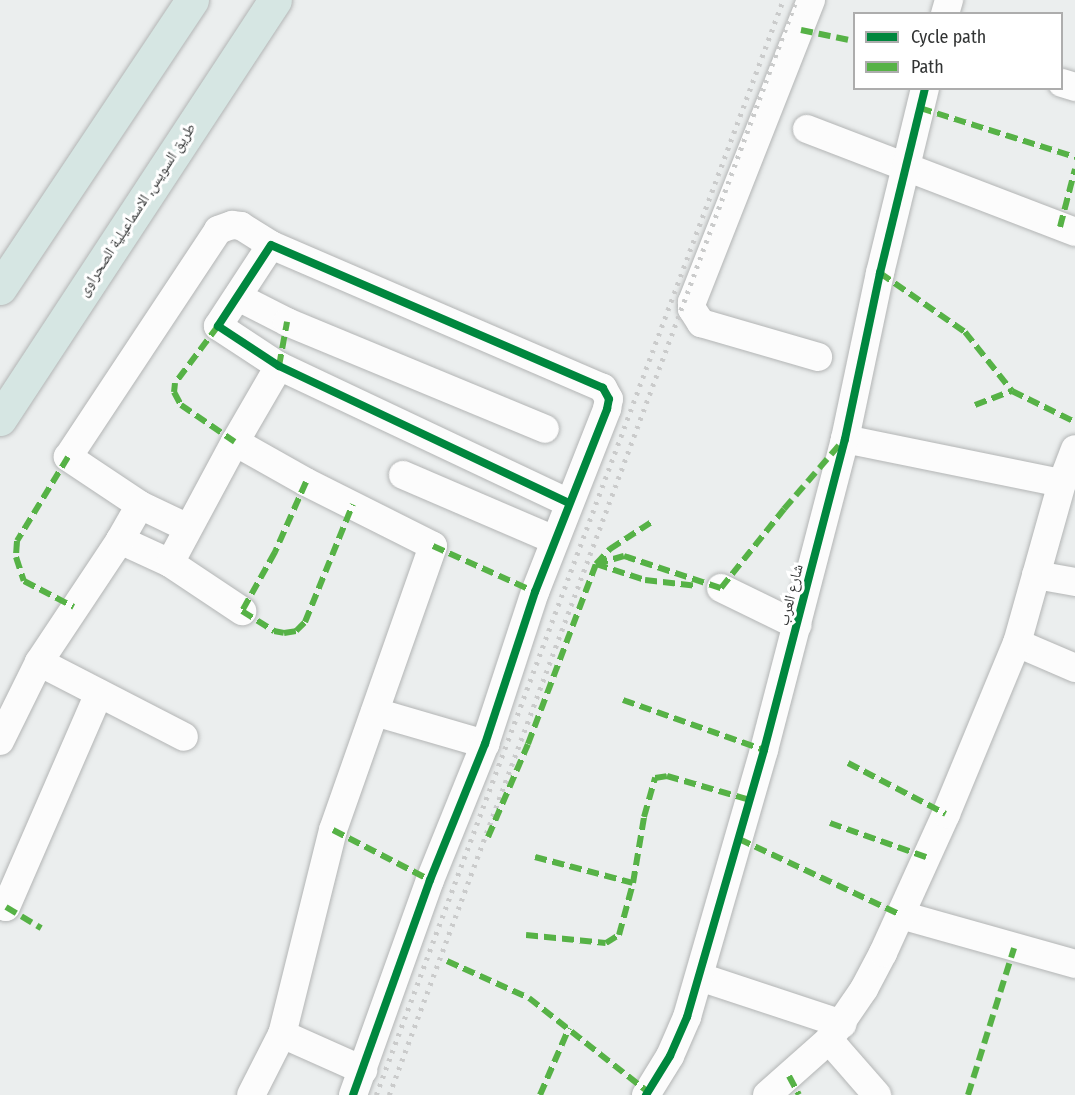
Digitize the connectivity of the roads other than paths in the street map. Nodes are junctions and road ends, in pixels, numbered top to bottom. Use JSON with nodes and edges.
{"nodes":[{"id":1,"x":192,"y":0,"type":"edge"},
{"id":2,"x":275,"y":0,"type":"edge"},
{"id":3,"x":811,"y":0,"type":"edge"},
{"id":4,"x":925,"y":90,"type":"edge"},
{"id":5,"x":807,"y":129,"type":"dead end"},
{"id":6,"x":906,"y":169,"type":"junction"},
{"id":7,"x":1075,"y":232,"type":"edge"},
{"id":8,"x":272,"y":245,"type":"junction"},
{"id":9,"x":0,"y":288,"type":"edge"},
{"id":10,"x":237,"y":297,"type":"junction"},
{"id":11,"x":818,"y":357,"type":"dead end"},
{"id":12,"x":279,"y":366,"type":"junction"},
{"id":13,"x":0,"y":419,"type":"edge"},
{"id":14,"x":545,"y":429,"type":"dead end"},
{"id":15,"x":845,"y":438,"type":"junction"},
{"id":16,"x":235,"y":442,"type":"junction"},
{"id":17,"x":1075,"y":449,"type":"edge"},
{"id":18,"x":403,"y":475,"type":"dead end"},
{"id":19,"x":1062,"y":483,"type":"junction"},
{"id":20,"x":569,"y":503,"type":"junction"},
{"id":21,"x":140,"y":505,"type":"junction"},
{"id":22,"x":188,"y":528,"type":"junction"},
{"id":23,"x":120,"y":540,"type":"junction"},
{"id":24,"x":555,"y":540,"type":"junction"},
{"id":25,"x":170,"y":563,"type":"junction"},
{"id":26,"x":1036,"y":575,"type":"junction"},
{"id":27,"x":1075,"y":582,"type":"edge"},
{"id":28,"x":721,"y":588,"type":"dead end"},
{"id":29,"x":243,"y":610,"type":"dead end"},
{"id":30,"x":797,"y":625,"type":"junction"},
{"id":31,"x":1017,"y":643,"type":"junction"},
{"id":32,"x":39,"y":662,"type":"junction"},
{"id":33,"x":1075,"y":668,"type":"edge"},
{"id":34,"x":99,"y":693,"type":"junction"},
{"id":35,"x":375,"y":712,"type":"junction"},
{"id":36,"x":184,"y":737,"type":"dead end"},
{"id":37,"x":0,"y":741,"type":"edge"},
{"id":38,"x":485,"y":744,"type":"junction"},
{"id":39,"x":0,"y":904,"type":"edge"},
{"id":40,"x":901,"y":915,"type":"junction"},
{"id":41,"x":1075,"y":964,"type":"edge"},
{"id":42,"x":700,"y":977,"type":"junction"},
{"id":43,"x":836,"y":1032,"type":"junction"},
{"id":44,"x":282,"y":1034,"type":"junction"},
{"id":45,"x":358,"y":1083,"type":"edge"},
{"id":46,"x":251,"y":1095,"type":"edge"},
{"id":47,"x":646,"y":1095,"type":"edge"},
{"id":48,"x":766,"y":1095,"type":"edge"},
{"id":49,"x":877,"y":1095,"type":"edge"}],
"edges":[{"from":1,"to":9,"type":"main road"},
{"from":2,"to":13,"type":"main road","name":"طريق السويس, الاسماعيلية الصحراوى"},
{"from":3,"to":11,"type":"street"},
{"from":4,"to":6,"type":"street","name":"شارع العرب"},
{"from":5,"to":6,"type":"street"},
{"from":6,"to":7,"type":"street"},
{"from":6,"to":15,"type":"street","name":"شارع العرب"},
{"from":8,"to":10,"type":"street"},
{"from":8,"to":20,"type":"street"},
{"from":8,"to":21,"type":"street"},
{"from":10,"to":12,"type":"street"},
{"from":10,"to":14,"type":"street"},
{"from":12,"to":16,"type":"street"},
{"from":12,"to":20,"type":"street"},
{"from":15,"to":19,"type":"street"},
{"from":15,"to":30,"type":"street","name":"شارع العرب"},
{"from":16,"to":22,"type":"street"},
{"from":16,"to":35,"type":"street"},
{"from":17,"to":19,"type":"street"},
{"from":18,"to":24,"type":"street"},
{"from":19,"to":26,"type":"street"},
{"from":20,"to":24,"type":"street"},
{"from":21,"to":22,"type":"street"},
{"from":21,"to":23,"type":"street"},
{"from":22,"to":25,"type":"street"},
{"from":23,"to":25,"type":"street"},
{"from":23,"to":32,"type":"street"},
{"from":24,"to":38,"type":"street"},
{"from":25,"to":29,"type":"street"},
{"from":26,"to":27,"type":"street"},
{"from":26,"to":31,"type":"street"},
{"from":28,"to":30,"type":"street"},
{"from":30,"to":42,"type":"street","name":"شارع العرب"},
{"from":31,"to":33,"type":"street"},
{"from":31,"to":40,"type":"street"},
{"from":32,"to":34,"type":"street"},
{"from":32,"to":37,"type":"street"},
{"from":34,"to":36,"type":"street"},
{"from":34,"to":39,"type":"street"},
{"from":35,"to":38,"type":"street"},
{"from":35,"to":44,"type":"street"},
{"from":38,"to":45,"type":"street"},
{"from":40,"to":41,"type":"street"},
{"from":40,"to":43,"type":"street"},
{"from":42,"to":43,"type":"street"},
{"from":42,"to":47,"type":"street","name":"شارع العرب"},
{"from":43,"to":48,"type":"street"},
{"from":43,"to":49,"type":"street"},
{"from":44,"to":45,"type":"street"},
{"from":44,"to":46,"type":"street"}]}
